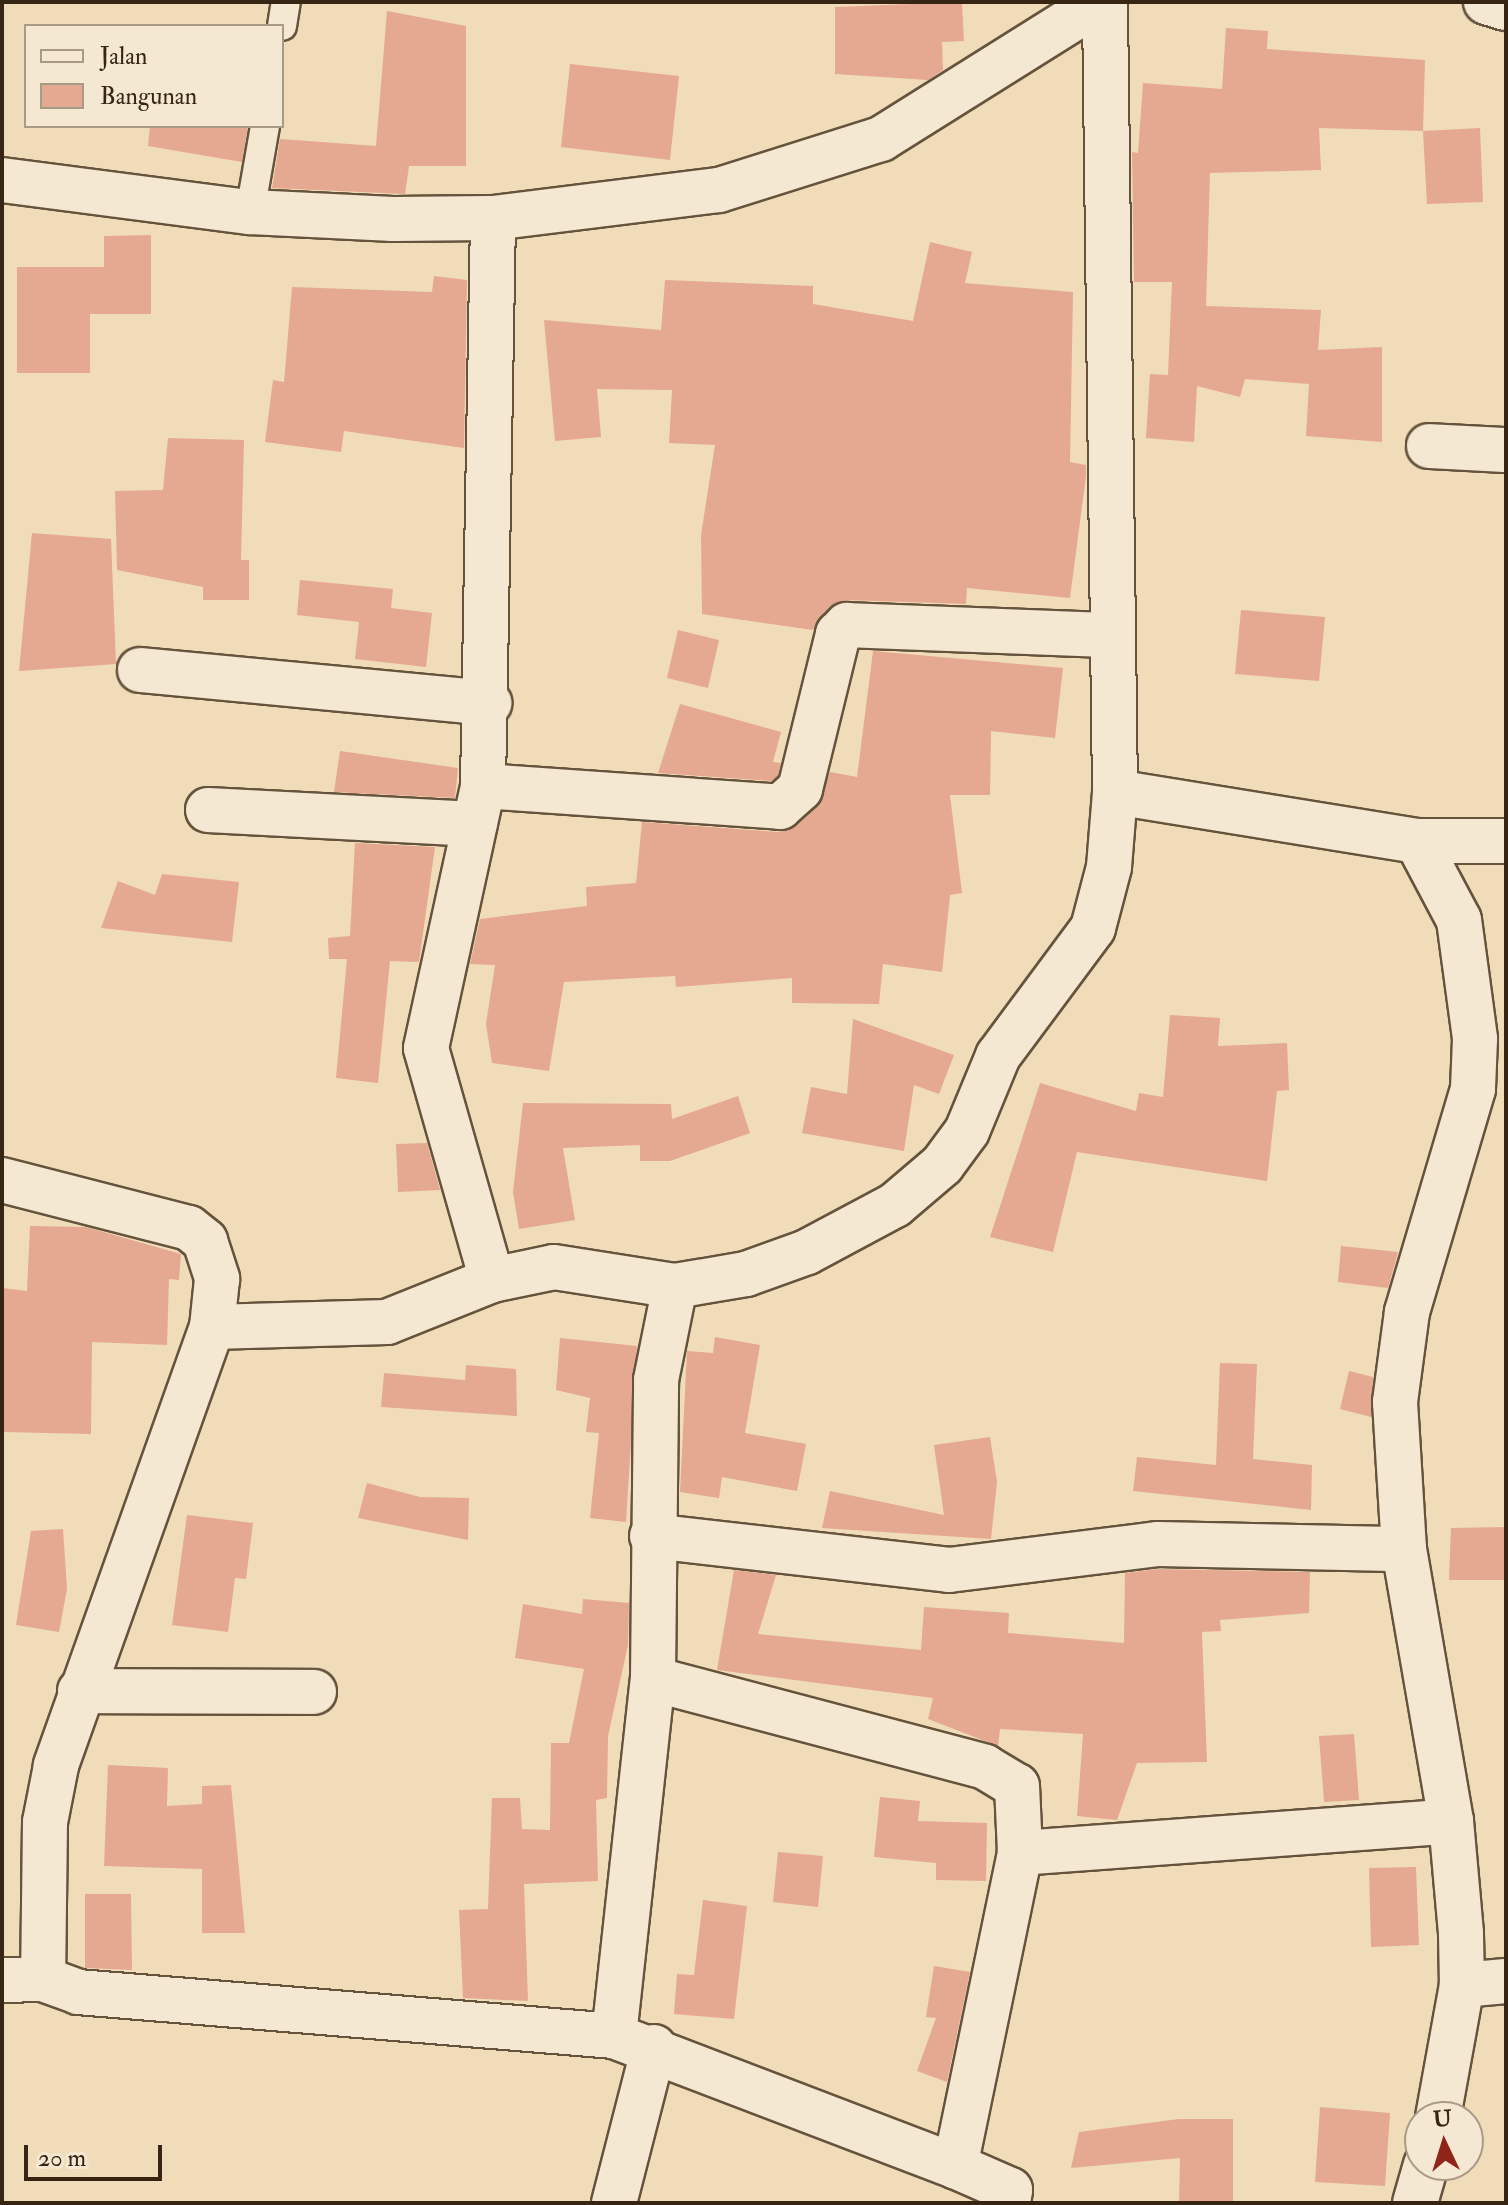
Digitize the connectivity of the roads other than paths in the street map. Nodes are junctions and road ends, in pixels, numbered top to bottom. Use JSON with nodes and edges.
{"nodes":[{"id":1,"x":286,"y":2,"type":"edge"},
{"id":2,"x":1102,"y":2,"type":"edge"},
{"id":3,"x":1486,"y":2,"type":"edge"},
{"id":4,"x":1506,"y":8,"type":"edge"},
{"id":5,"x":282,"y":24,"type":"edge"},
{"id":6,"x":265,"y":128,"type":"edge"},
{"id":7,"x":2,"y":180,"type":"edge"},
{"id":8,"x":250,"y":212,"type":"junction"},
{"id":9,"x":493,"y":218,"type":"junction"},
{"id":10,"x":1429,"y":446,"type":"dead end"},
{"id":11,"x":1506,"y":450,"type":"edge"},
{"id":12,"x":1110,"y":635,"type":"junction"},
{"id":13,"x":140,"y":670,"type":"dead end"},
{"id":14,"x":489,"y":703,"type":"junction"},
{"id":15,"x":1115,"y":792,"type":"junction"},
{"id":16,"x":479,"y":805,"type":"junction"},
{"id":17,"x":208,"y":810,"type":"dead end"},
{"id":18,"x":1417,"y":841,"type":"junction"},
{"id":19,"x":1506,"y":841,"type":"edge"},
{"id":20,"x":1490,"y":1054,"type":"edge"},
{"id":21,"x":2,"y":1180,"type":"edge"},
{"id":22,"x":492,"y":1280,"type":"junction"},
{"id":23,"x":675,"y":1286,"type":"junction"},
{"id":24,"x":212,"y":1327,"type":"junction"},
{"id":25,"x":652,"y":1536,"type":"junction"},
{"id":26,"x":1404,"y":1549,"type":"junction"},
{"id":27,"x":653,"y":1679,"type":"junction"},
{"id":28,"x":80,"y":1691,"type":"junction"},
{"id":29,"x":314,"y":1692,"type":"dead end"},
{"id":30,"x":1451,"y":1821,"type":"junction"},
{"id":31,"x":1020,"y":1853,"type":"junction"},
{"id":32,"x":23,"y":1980,"type":"edge"},
{"id":33,"x":1506,"y":1981,"type":"edge"},
{"id":34,"x":1462,"y":1985,"type":"junction"},
{"id":35,"x":634,"y":2042,"type":"junction"},
{"id":36,"x":1441,"y":2101,"type":"edge"},
{"id":37,"x":955,"y":2166,"type":"junction"},
{"id":38,"x":1421,"y":2181,"type":"edge"},
{"id":39,"x":1019,"y":2199,"type":"edge"},
{"id":40,"x":614,"y":2203,"type":"edge"},
{"id":41,"x":1415,"y":2203,"type":"edge"}],
"edges":[{"from":1,"to":5,"type":"lane"},
{"from":2,"to":9,"type":"street"},
{"from":2,"to":12,"type":"street"},
{"from":3,"to":4,"type":"street"},
{"from":6,"to":8,"type":"lane"},
{"from":7,"to":8,"type":"street"},
{"from":8,"to":9,"type":"street"},
{"from":9,"to":14,"type":"street"},
{"from":10,"to":11,"type":"street"},
{"from":12,"to":15,"type":"street"},
{"from":12,"to":16,"type":"street"},
{"from":13,"to":14,"type":"street"},
{"from":14,"to":16,"type":"street"},
{"from":15,"to":18,"type":"street"},
{"from":15,"to":23,"type":"street"},
{"from":16,"to":17,"type":"street"},
{"from":16,"to":22,"type":"street"},
{"from":18,"to":19,"type":"street"},
{"from":18,"to":20,"type":"street"},
{"from":20,"to":26,"type":"street"},
{"from":21,"to":24,"type":"street"},
{"from":22,"to":23,"type":"street"},
{"from":22,"to":24,"type":"street"},
{"from":23,"to":25,"type":"street"},
{"from":24,"to":28,"type":"street"},
{"from":25,"to":26,"type":"street"},
{"from":25,"to":27,"type":"street"},
{"from":26,"to":30,"type":"street"},
{"from":27,"to":31,"type":"street"},
{"from":27,"to":35,"type":"street"},
{"from":28,"to":29,"type":"street"},
{"from":28,"to":32,"type":"street"},
{"from":30,"to":31,"type":"street"},
{"from":30,"to":34,"type":"street"},
{"from":31,"to":37,"type":"street"},
{"from":32,"to":35,"type":"street"},
{"from":33,"to":34,"type":"street"},
{"from":34,"to":36,"type":"street"},
{"from":35,"to":37,"type":"street"},
{"from":35,"to":40,"type":"street"},
{"from":37,"to":39,"type":"street"},
{"from":38,"to":41,"type":"street"}]}
